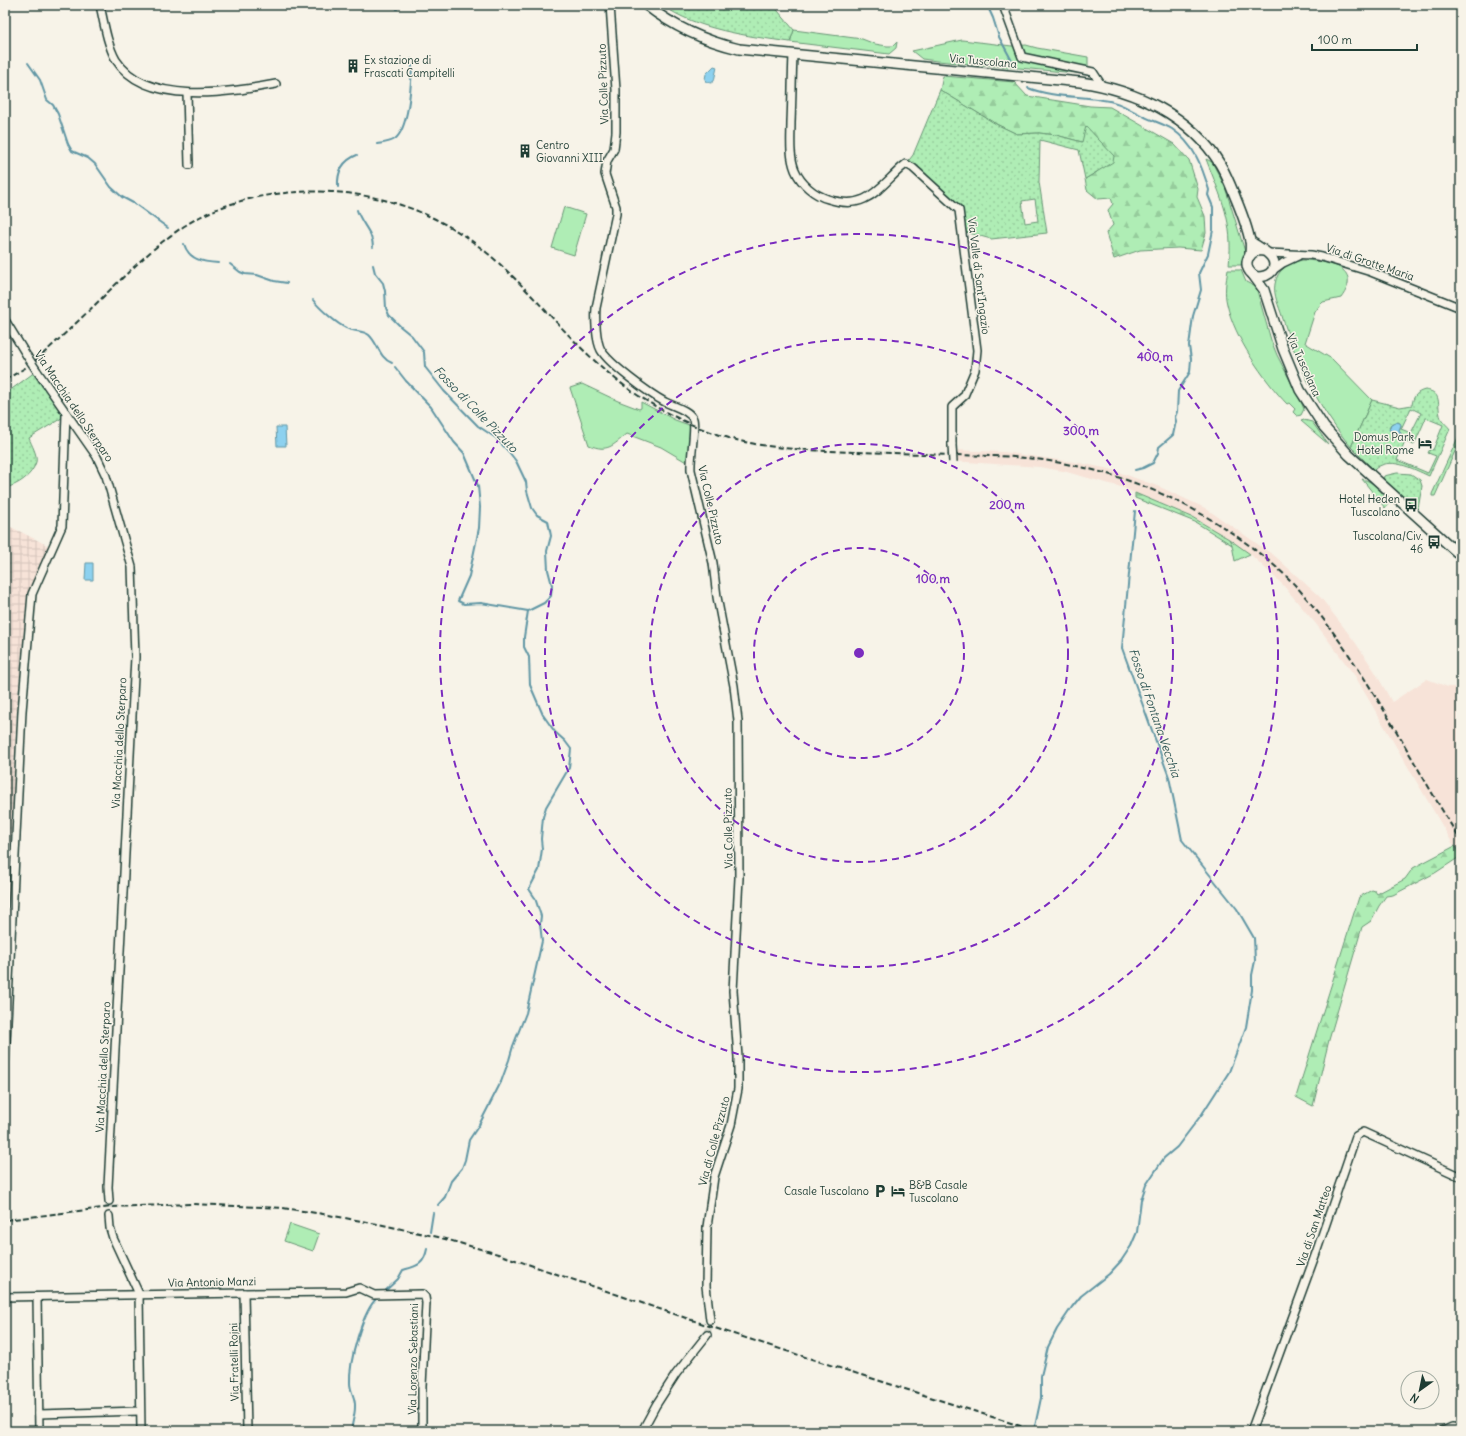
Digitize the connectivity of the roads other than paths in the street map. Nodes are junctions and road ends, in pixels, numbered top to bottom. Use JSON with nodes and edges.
{"nodes":[{"id":1,"x":100,"y":5,"type":"edge"},
{"id":2,"x":610,"y":5,"type":"edge"},
{"id":3,"x":646,"y":5,"type":"edge"},
{"id":4,"x":1003,"y":5,"type":"edge"},
{"id":5,"x":793,"y":55,"type":"junction"},
{"id":6,"x":276,"y":84,"type":"dead end"},
{"id":7,"x":1102,"y":86,"type":"junction"},
{"id":8,"x":187,"y":93,"type":"junction"},
{"id":9,"x":189,"y":165,"type":"dead end"},
{"id":10,"x":1250,"y":241,"type":"junction"},
{"id":11,"x":1266,"y":252,"type":"junction"},
{"id":12,"x":1300,"y":255,"type":"junction"},
{"id":13,"x":1250,"y":256,"type":"junction"},
{"id":14,"x":1271,"y":272,"type":"junction"},
{"id":15,"x":1253,"y":275,"type":"junction"},
{"id":16,"x":1264,"y":290,"type":"junction"},
{"id":17,"x":1461,"y":308,"type":"edge"},
{"id":18,"x":5,"y":320,"type":"edge"},
{"id":19,"x":66,"y":414,"type":"junction"},
{"id":20,"x":952,"y":462,"type":"dead end"},
{"id":21,"x":1461,"y":556,"type":"edge"},
{"id":22,"x":8,"y":939,"type":"edge"},
{"id":23,"x":733,"y":991,"type":"joint"},
{"id":24,"x":5,"y":1063,"type":"edge"},
{"id":25,"x":1461,"y":1178,"type":"edge"},
{"id":26,"x":109,"y":1201,"type":"tunnel mouth"},
{"id":27,"x":109,"y":1216,"type":"tunnel mouth"},
{"id":28,"x":244,"y":1293,"type":"junction"},
{"id":29,"x":418,"y":1293,"type":"joint"},
{"id":30,"x":139,"y":1294,"type":"junction"},
{"id":31,"x":5,"y":1297,"type":"edge"},
{"id":32,"x":37,"y":1297,"type":"junction"},
{"id":33,"x":710,"y":1320,"type":"tunnel mouth"},
{"id":34,"x":707,"y":1335,"type":"tunnel mouth"},
{"id":35,"x":140,"y":1411,"type":"junction"},
{"id":36,"x":39,"y":1414,"type":"junction"},
{"id":37,"x":1461,"y":1428,"type":"edge"},
{"id":38,"x":39,"y":1431,"type":"edge"},
{"id":39,"x":140,"y":1431,"type":"edge"},
{"id":40,"x":247,"y":1431,"type":"edge"},
{"id":41,"x":422,"y":1431,"type":"edge"},
{"id":42,"x":642,"y":1431,"type":"edge"},
{"id":43,"x":1251,"y":1431,"type":"edge"},
{"id":44,"x":1443,"y":1431,"type":"edge"}],
"edges":[{"from":1,"to":8,"type":"street"},
{"from":2,"to":23,"type":"street","name":"Via Colle Pizzuto"},
{"from":3,"to":5,"type":"main road","name":"Via Tuscolana"},
{"from":4,"to":7,"type":"street"},
{"from":5,"to":7,"type":"main road","name":"Via Tuscolana"},
{"from":5,"to":20,"type":"street","name":"Via Valle di Sant'Ingazio","bridge":true},
{"from":6,"to":8,"type":"street"},
{"from":7,"to":10,"type":"main road","name":"Via Tuscolana"},
{"from":8,"to":9,"type":"street"},
{"from":10,"to":11,"type":"main road"},
{"from":10,"to":13,"type":"main road","name":"Via Tuscolana"},
{"from":11,"to":12,"type":"street","name":"Via di Grotte Maria"},
{"from":11,"to":13,"type":"main road"},
{"from":11,"to":14,"type":"main road"},
{"from":12,"to":14,"type":"street"},
{"from":12,"to":17,"type":"street","name":"Via di Grotte Maria"},
{"from":13,"to":15,"type":"main road"},
{"from":14,"to":15,"type":"main road"},
{"from":14,"to":16,"type":"main road"},
{"from":15,"to":16,"type":"main road","name":"Via Tuscolana"},
{"from":16,"to":21,"type":"main road","name":"Via Tuscolana"},
{"from":18,"to":19,"type":"street","name":"Via Macchia dello Sterparo","bridge":true},
{"from":19,"to":22,"type":"street"},
{"from":19,"to":26,"type":"street","name":"Via Macchia dello Sterparo"},
{"from":22,"to":24,"type":"street"},
{"from":23,"to":33,"type":"street","name":"Via di Colle Pizzuto"},
{"from":25,"to":43,"type":"street","name":"Via di San Matteo"},
{"from":27,"to":30,"type":"street"},
{"from":28,"to":29,"type":"street","name":"Via Antonio Manzi"},
{"from":28,"to":30,"type":"street","name":"Via Antonio Manzi"},
{"from":28,"to":40,"type":"street","name":"Via Fratelli Rojni"},
{"from":29,"to":41,"type":"street","name":"Via Lorenzo Sebastiani"},
{"from":30,"to":32,"type":"street","name":"Via Antonio Manzi"},
{"from":30,"to":35,"type":"street"},
{"from":31,"to":32,"type":"street","name":"Via Antonio Manzi"},
{"from":32,"to":36,"type":"street"},
{"from":34,"to":42,"type":"street"},
{"from":35,"to":36,"type":"street"},
{"from":35,"to":39,"type":"street"},
{"from":36,"to":38,"type":"street"},
{"from":37,"to":44,"type":"street"}]}
